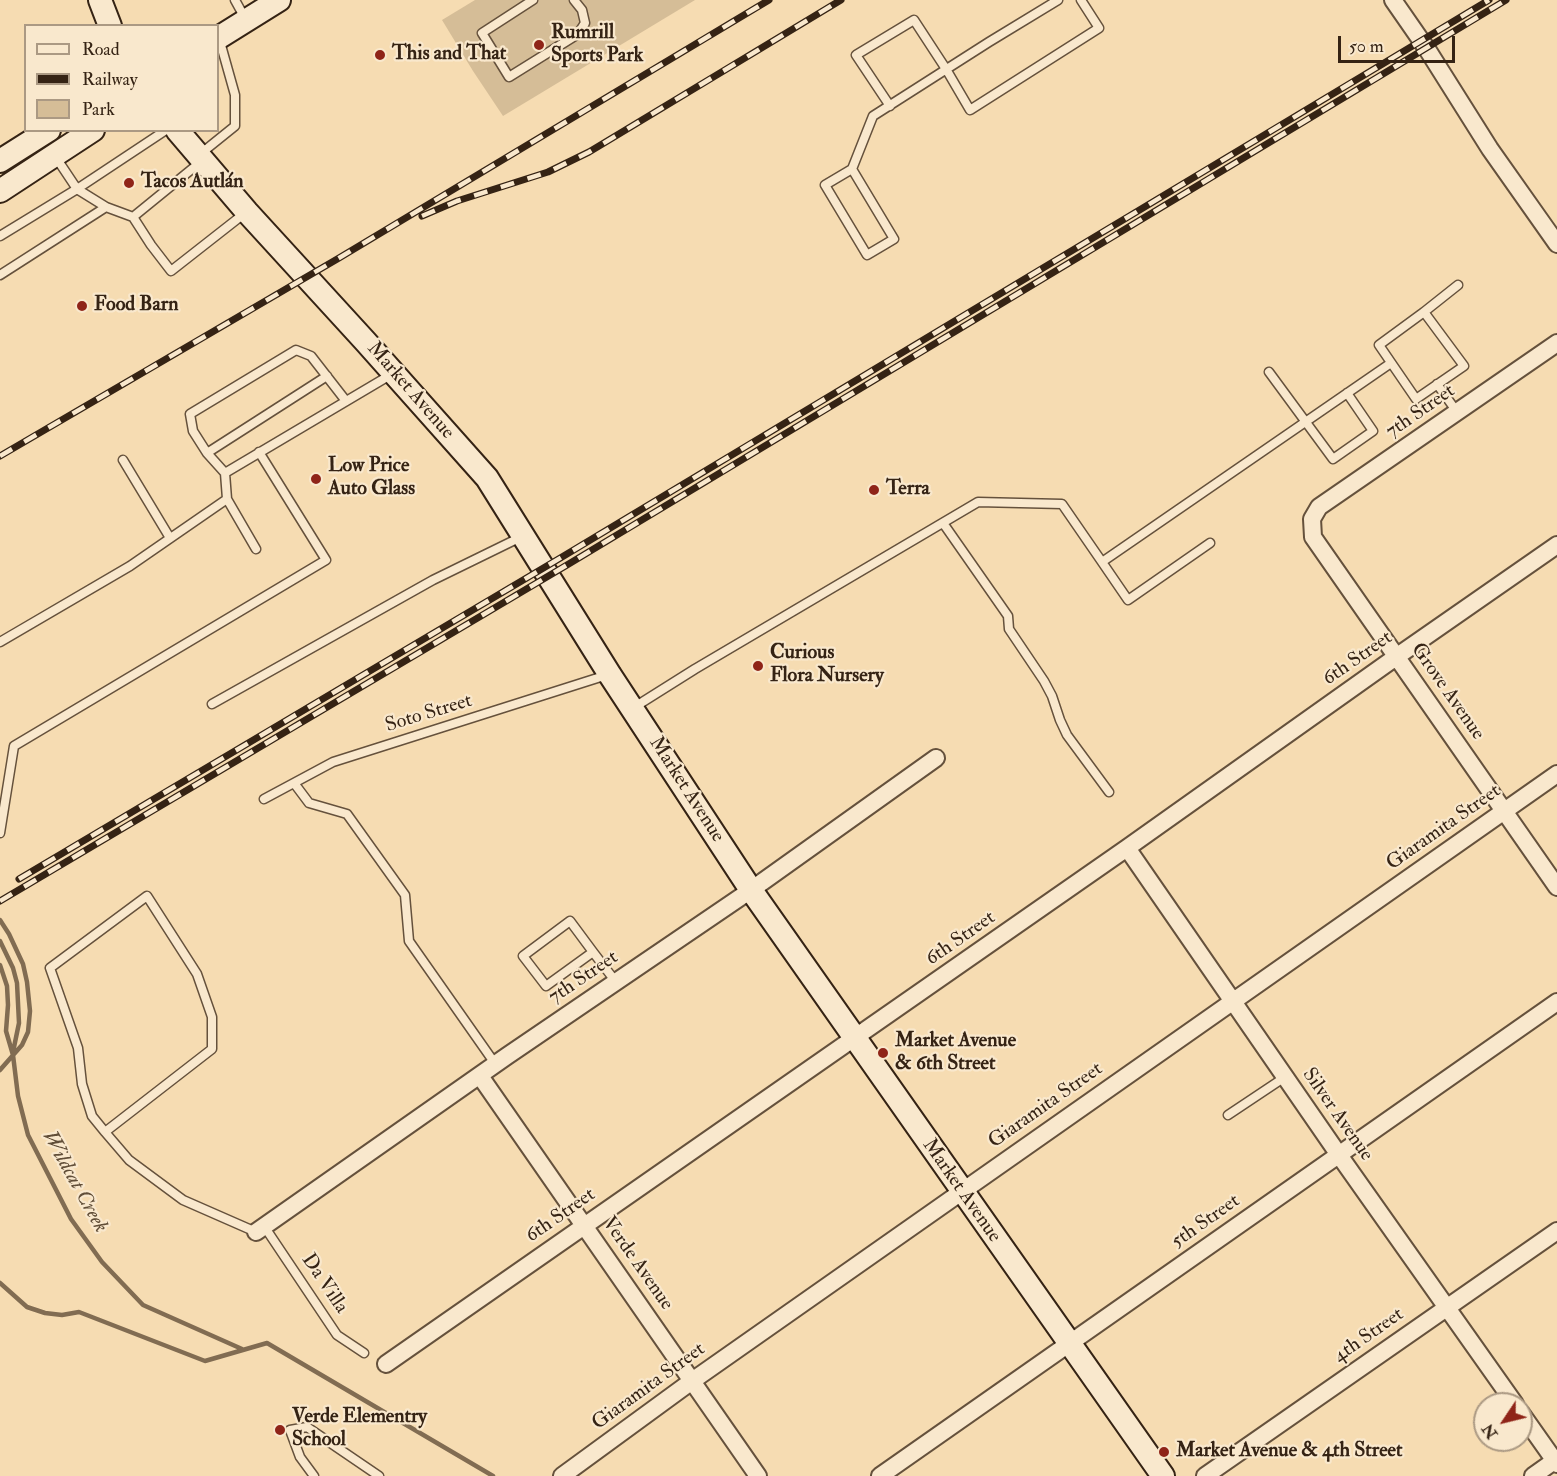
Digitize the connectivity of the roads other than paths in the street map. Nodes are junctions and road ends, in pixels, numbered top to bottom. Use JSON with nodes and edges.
{"nodes":[{"id":1,"x":100,"y":0,"type":"edge"},
{"id":2,"x":235,"y":0,"type":"edge"},
{"id":3,"x":279,"y":0,"type":"edge"},
{"id":4,"x":574,"y":0,"type":"edge"},
{"id":5,"x":1058,"y":0,"type":"edge"},
{"id":6,"x":1081,"y":0,"type":"edge"},
{"id":7,"x":1393,"y":0,"type":"edge"},
{"id":8,"x":528,"y":1,"type":"edge"},
{"id":9,"x":246,"y":20,"type":"junction"},
{"id":10,"x":109,"y":24,"type":"edge"},
{"id":11,"x":219,"y":37,"type":"edge"},
{"id":12,"x":219,"y":41,"type":"edge"},
{"id":13,"x":946,"y":69,"type":"junction"},
{"id":14,"x":890,"y":106,"type":"junction"},
{"id":15,"x":46,"y":132,"type":"edge"},
{"id":16,"x":90,"y":132,"type":"edge"},
{"id":17,"x":163,"y":132,"type":"edge"},
{"id":18,"x":179,"y":132,"type":"edge"},
{"id":19,"x":55,"y":155,"type":"junction"},
{"id":20,"x":201,"y":158,"type":"junction"},
{"id":21,"x":0,"y":161,"type":"edge"},
{"id":22,"x":852,"y":169,"type":"junction"},
{"id":23,"x":77,"y":189,"type":"junction"},
{"id":24,"x":0,"y":191,"type":"edge"},
{"id":25,"x":106,"y":207,"type":"junction"},
{"id":26,"x":247,"y":212,"type":"junction"},
{"id":27,"x":133,"y":217,"type":"junction"},
{"id":28,"x":0,"y":236,"type":"edge"},
{"id":29,"x":1557,"y":244,"type":"edge"},
{"id":30,"x":0,"y":275,"type":"edge"},
{"id":31,"x":1458,"y":285,"type":"dead end"},
{"id":32,"x":1424,"y":312,"type":"junction"},
{"id":33,"x":1557,"y":343,"type":"edge"},
{"id":34,"x":1391,"y":363,"type":"junction"},
{"id":35,"x":1269,"y":372,"type":"dead end"},
{"id":36,"x":394,"y":373,"type":"junction"},
{"id":37,"x":327,"y":376,"type":"junction"},
{"id":38,"x":1437,"y":384,"type":"junction"},
{"id":39,"x":1347,"y":393,"type":"junction"},
{"id":40,"x":346,"y":401,"type":"junction"},
{"id":41,"x":1457,"y":412,"type":"junction"},
{"id":42,"x":1305,"y":422,"type":"junction"},
{"id":43,"x":259,"y":452,"type":"junction"},
{"id":44,"x":207,"y":453,"type":"junction"},
{"id":45,"x":123,"y":460,"type":"dead end"},
{"id":46,"x":225,"y":473,"type":"junction"},
{"id":47,"x":227,"y":500,"type":"junction"},
{"id":48,"x":1312,"y":519,"type":"joint"},
{"id":49,"x":943,"y":523,"type":"junction"},
{"id":50,"x":523,"y":536,"type":"junction"},
{"id":51,"x":170,"y":538,"type":"junction"},
{"id":52,"x":1210,"y":543,"type":"dead end"},
{"id":53,"x":1557,"y":545,"type":"edge"},
{"id":54,"x":256,"y":549,"type":"dead end"},
{"id":55,"x":1102,"y":562,"type":"junction"},
{"id":56,"x":0,"y":642,"type":"edge"},
{"id":57,"x":1396,"y":657,"type":"junction"},
{"id":58,"x":610,"y":675,"type":"junction"},
{"id":59,"x":212,"y":704,"type":"dead end"},
{"id":60,"x":632,"y":708,"type":"junction"},
{"id":61,"x":936,"y":758,"type":"dead end"},
{"id":62,"x":1557,"y":774,"type":"edge"},
{"id":63,"x":294,"y":783,"type":"junction"},
{"id":64,"x":1109,"y":792,"type":"dead end"},
{"id":65,"x":264,"y":799,"type":"dead end"},
{"id":66,"x":1504,"y":811,"type":"junction"},
{"id":67,"x":0,"y":832,"type":"edge"},
{"id":68,"x":1127,"y":848,"type":"junction"},
{"id":69,"x":1557,"y":886,"type":"edge"},
{"id":70,"x":751,"y":890,"type":"junction"},
{"id":71,"x":593,"y":952,"type":"junction"},
{"id":72,"x":616,"y":982,"type":"junction"},
{"id":73,"x":1233,"y":1001,"type":"junction"},
{"id":74,"x":1557,"y":1002,"type":"edge"},
{"id":75,"x":855,"y":1038,"type":"junction"},
{"id":76,"x":496,"y":1065,"type":"junction"},
{"id":77,"x":480,"y":1076,"type":"junction"},
{"id":78,"x":1285,"y":1077,"type":"junction"},
{"id":79,"x":1228,"y":1115,"type":"dead end"},
{"id":80,"x":105,"y":1132,"type":"junction"},
{"id":81,"x":1339,"y":1155,"type":"junction"},
{"id":82,"x":961,"y":1192,"type":"junction"},
{"id":83,"x":585,"y":1225,"type":"junction"},
{"id":84,"x":260,"y":1228,"type":"junction"},
{"id":85,"x":1557,"y":1231,"type":"edge"},
{"id":86,"x":1447,"y":1308,"type":"junction"},
{"id":87,"x":1069,"y":1344,"type":"junction"},
{"id":88,"x":364,"y":1353,"type":"dead end"},
{"id":89,"x":386,"y":1364,"type":"dead end"},
{"id":90,"x":692,"y":1381,"type":"junction"},
{"id":91,"x":1506,"y":1392,"type":"edge"},
{"id":92,"x":1533,"y":1430,"type":"edge"},
{"id":93,"x":1556,"y":1462,"type":"edge"},
{"id":94,"x":314,"y":1476,"type":"edge"},
{"id":95,"x":379,"y":1476,"type":"edge"},
{"id":96,"x":562,"y":1476,"type":"edge"},
{"id":97,"x":758,"y":1476,"type":"edge"},
{"id":98,"x":880,"y":1476,"type":"edge"},
{"id":99,"x":1163,"y":1476,"type":"edge"},
{"id":100,"x":1205,"y":1476,"type":"edge"},
{"id":101,"x":1533,"y":1476,"type":"edge"}],
"edges":[{"from":1,"to":10,"type":"street"},
{"from":2,"to":9,"type":"lane"},
{"from":3,"to":9,"type":"street"},
{"from":4,"to":8,"type":"lane"},
{"from":5,"to":13,"type":"lane"},
{"from":6,"to":13,"type":"lane"},
{"from":7,"to":29,"type":"street"},
{"from":9,"to":11,"type":"street"},
{"from":12,"to":20,"type":"lane"},
{"from":13,"to":14,"type":"lane"},
{"from":13,"to":14,"type":"lane"},
{"from":14,"to":22,"type":"lane"},
{"from":15,"to":21,"type":"street"},
{"from":16,"to":19,"type":"street"},
{"from":17,"to":23,"type":"lane"},
{"from":18,"to":20,"type":"street","name":"Market Avenue"},
{"from":19,"to":23,"type":"lane"},
{"from":19,"to":24,"type":"street"},
{"from":20,"to":26,"type":"street","name":"Market Avenue"},
{"from":20,"to":27,"type":"lane"},
{"from":22,"to":22,"type":"lane"},
{"from":23,"to":25,"type":"lane"},
{"from":23,"to":28,"type":"lane"},
{"from":25,"to":27,"type":"lane"},
{"from":25,"to":30,"type":"lane"},
{"from":26,"to":27,"type":"lane"},
{"from":26,"to":36,"type":"street","name":"Market Avenue"},
{"from":31,"to":32,"type":"lane"},
{"from":32,"to":34,"type":"lane"},
{"from":32,"to":38,"type":"lane"},
{"from":33,"to":41,"type":"street","name":"7th Street"},
{"from":34,"to":38,"type":"lane"},
{"from":34,"to":39,"type":"lane"},
{"from":35,"to":42,"type":"lane"},
{"from":36,"to":40,"type":"lane"},
{"from":36,"to":50,"type":"street","name":"Market Avenue"},
{"from":37,"to":40,"type":"lane"},
{"from":37,"to":44,"type":"lane"},
{"from":37,"to":44,"type":"lane"},
{"from":38,"to":41,"type":"lane"},
{"from":39,"to":42,"type":"lane"},
{"from":39,"to":42,"type":"lane"},
{"from":40,"to":43,"type":"lane"},
{"from":41,"to":48,"type":"street","name":"7th Street"},
{"from":42,"to":55,"type":"lane"},
{"from":43,"to":46,"type":"lane"},
{"from":43,"to":67,"type":"lane"},
{"from":44,"to":46,"type":"lane"},
{"from":45,"to":51,"type":"lane"},
{"from":46,"to":47,"type":"lane"},
{"from":47,"to":51,"type":"lane"},
{"from":47,"to":54,"type":"lane"},
{"from":48,"to":57,"type":"street","name":"Grove Avenue"},
{"from":49,"to":55,"type":"lane"},
{"from":49,"to":60,"type":"lane"},
{"from":49,"to":64,"type":"lane"},
{"from":50,"to":58,"type":"street","name":"Market Avenue"},
{"from":50,"to":59,"type":"lane"},
{"from":51,"to":56,"type":"lane"},
{"from":52,"to":55,"type":"lane"},
{"from":53,"to":57,"type":"street","name":"6th Street"},
{"from":57,"to":66,"type":"street","name":"Grove Avenue"},
{"from":57,"to":68,"type":"street","name":"6th Street"},
{"from":58,"to":60,"type":"street","name":"Market Avenue"},
{"from":58,"to":63,"type":"lane","name":"Soto Street"},
{"from":60,"to":70,"type":"street","name":"Market Avenue"},
{"from":61,"to":70,"type":"street","name":"7th Street"},
{"from":62,"to":66,"type":"street","name":"Giaramita Street"},
{"from":63,"to":65,"type":"lane","name":"Soto Street"},
{"from":63,"to":76,"type":"lane"},
{"from":66,"to":69,"type":"street","name":"Grove Avenue"},
{"from":66,"to":73,"type":"street","name":"Giaramita Street"},
{"from":68,"to":73,"type":"street","name":"Silver Avenue"},
{"from":68,"to":75,"type":"street","name":"6th Street"},
{"from":70,"to":72,"type":"street","name":"7th Street"},
{"from":70,"to":75,"type":"street","name":"Market Avenue"},
{"from":71,"to":71,"type":"lane"},
{"from":71,"to":72,"type":"lane"},
{"from":72,"to":76,"type":"street","name":"7th Street"},
{"from":73,"to":78,"type":"street","name":"Silver Avenue"},
{"from":73,"to":82,"type":"street","name":"Giaramita Street"},
{"from":74,"to":81,"type":"street","name":"5th Street"},
{"from":75,"to":82,"type":"street","name":"Market Avenue"},
{"from":75,"to":83,"type":"street","name":"6th Street"},
{"from":76,"to":77,"type":"street","name":"7th Street"},
{"from":77,"to":83,"type":"street","name":"Verde Avenue"},
{"from":77,"to":84,"type":"street","name":"7th Street"},
{"from":78,"to":79,"type":"lane"},
{"from":78,"to":81,"type":"street","name":"Silver Avenue"},
{"from":80,"to":80,"type":"lane"},
{"from":80,"to":84,"type":"lane"},
{"from":81,"to":86,"type":"street","name":"Silver Avenue"},
{"from":81,"to":87,"type":"street","name":"5th Street"},
{"from":82,"to":87,"type":"street","name":"Market Avenue"},
{"from":82,"to":90,"type":"street","name":"Giaramita Street"},
{"from":83,"to":89,"type":"street","name":"6th Street"},
{"from":83,"to":90,"type":"street","name":"Verde Avenue"},
{"from":84,"to":88,"type":"lane","name":"Da Villa"},
{"from":85,"to":86,"type":"street","name":"4th Street"},
{"from":86,"to":91,"type":"street","name":"Silver Avenue"},
{"from":86,"to":100,"type":"street","name":"4th Street"},
{"from":87,"to":98,"type":"street","name":"5th Street"},
{"from":87,"to":99,"type":"street","name":"Market Avenue"},
{"from":90,"to":96,"type":"street","name":"Giaramita Street"},
{"from":90,"to":97,"type":"street","name":"Verde Avenue"},
{"from":92,"to":93,"type":"street"},
{"from":93,"to":101,"type":"street"},
{"from":94,"to":95,"type":"lane"}]}
